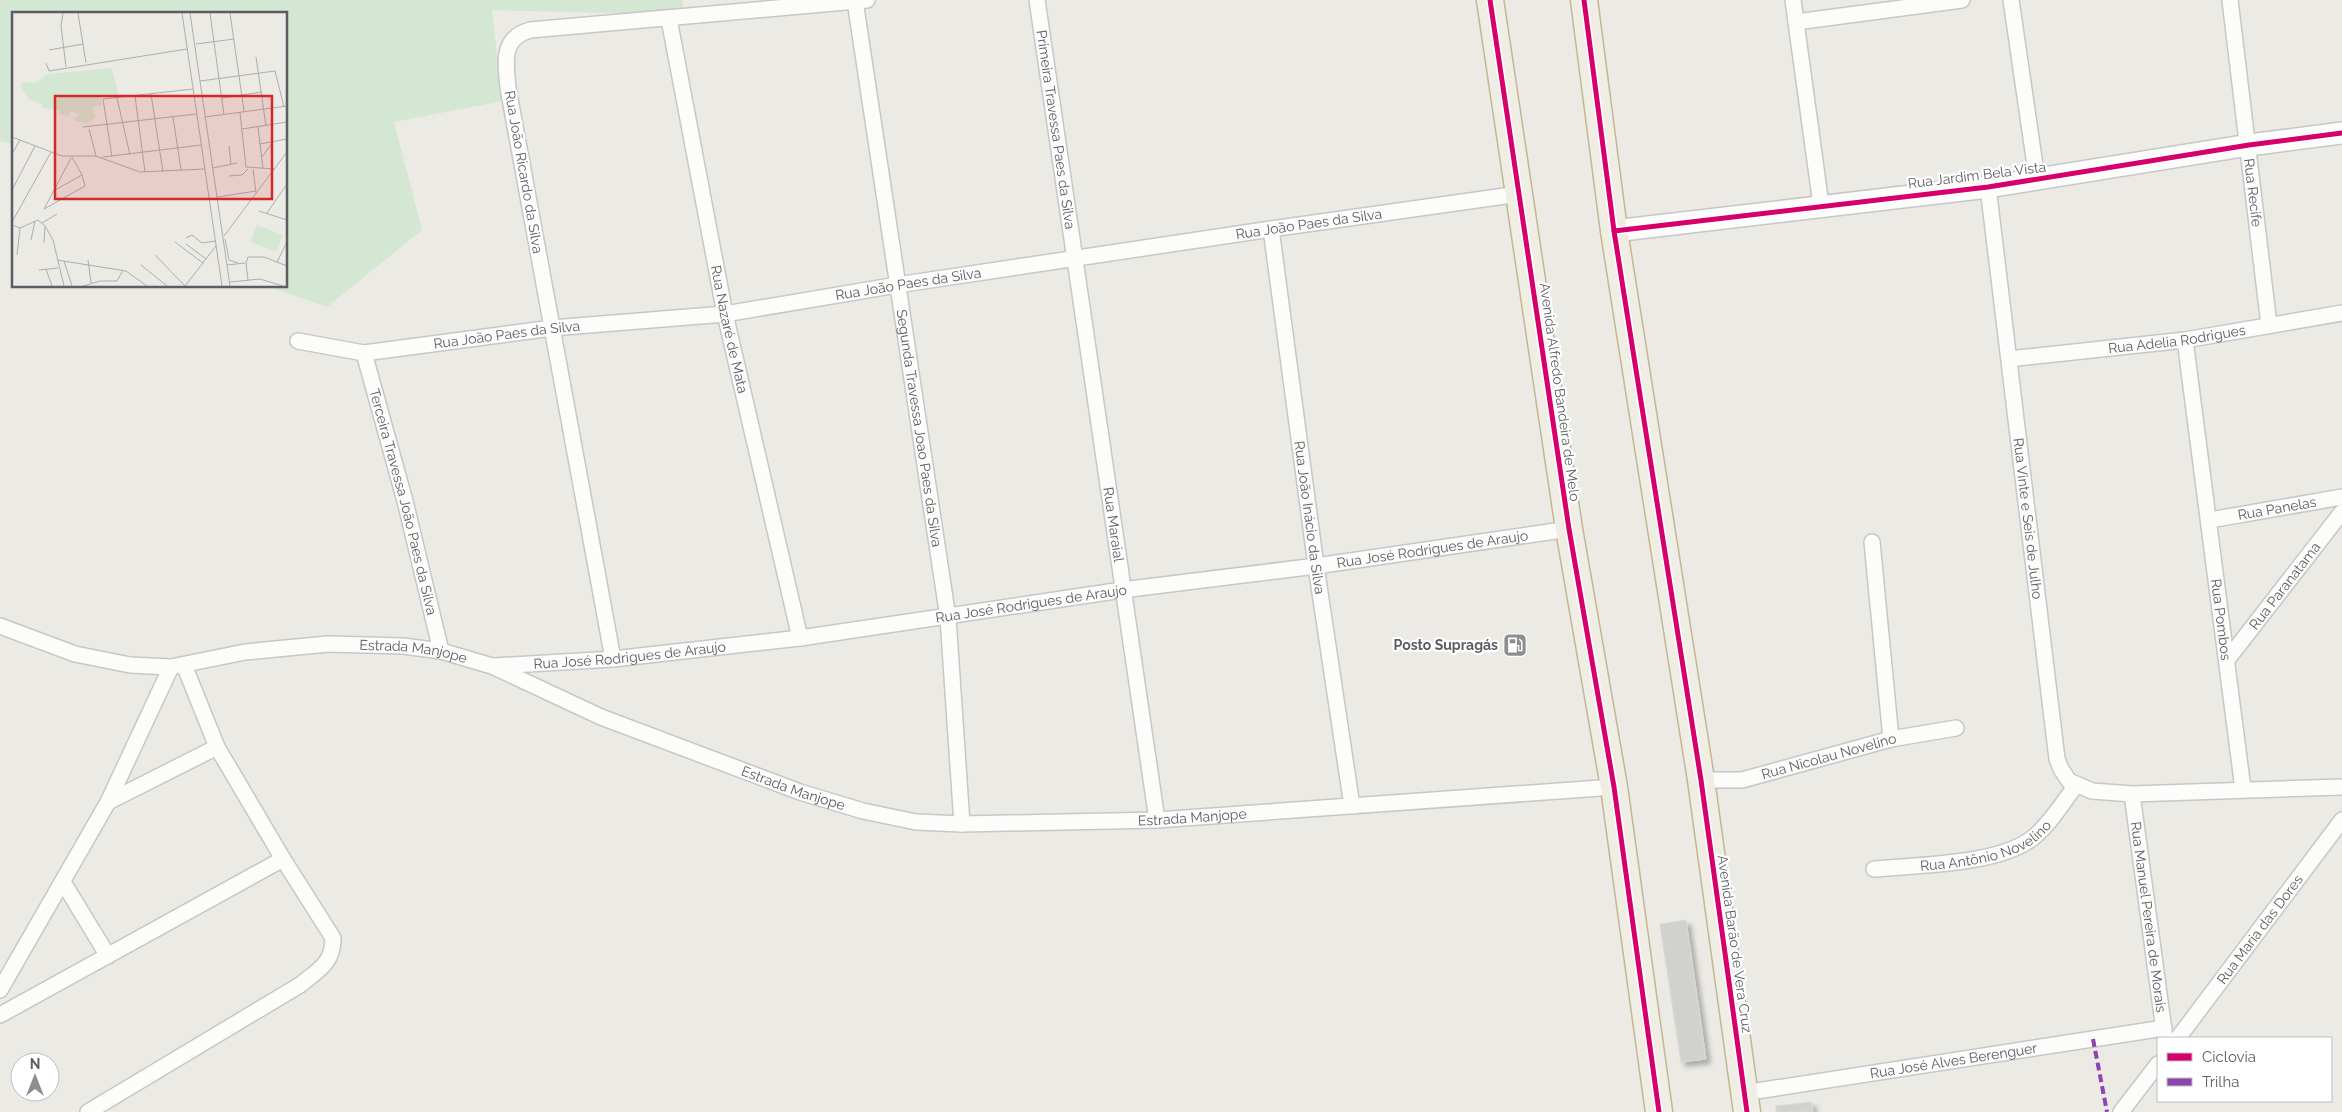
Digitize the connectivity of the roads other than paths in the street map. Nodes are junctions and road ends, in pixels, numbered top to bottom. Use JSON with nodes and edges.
{"nodes":[{"id":1,"x":1037,"y":0,"type":"edge"},
{"id":2,"x":1490,"y":0,"type":"edge"},
{"id":3,"x":1584,"y":0,"type":"edge"},
{"id":4,"x":1793,"y":0,"type":"edge"},
{"id":5,"x":1962,"y":0,"type":"edge"},
{"id":6,"x":2011,"y":0,"type":"edge"},
{"id":7,"x":2230,"y":0,"type":"edge"},
{"id":8,"x":861,"y":1,"type":"edge"},
{"id":9,"x":669,"y":19,"type":"junction"},
{"id":10,"x":1796,"y":22,"type":"junction"},
{"id":11,"x":2342,"y":133,"type":"edge"},
{"id":12,"x":2249,"y":144,"type":"junction"},
{"id":13,"x":2037,"y":179,"type":"junction"},
{"id":14,"x":1988,"y":186,"type":"junction"},
{"id":15,"x":1519,"y":194,"type":"junction"},
{"id":16,"x":1821,"y":205,"type":"junction"},
{"id":17,"x":1271,"y":229,"type":"junction"},
{"id":18,"x":1614,"y":230,"type":"junction"},
{"id":19,"x":1077,"y":259,"type":"junction"},
{"id":20,"x":898,"y":285,"type":"junction"},
{"id":21,"x":2342,"y":313,"type":"edge"},
{"id":22,"x":725,"y":314,"type":"junction"},
{"id":23,"x":2269,"y":325,"type":"junction"},
{"id":24,"x":552,"y":328,"type":"junction"},
{"id":25,"x":2185,"y":340,"type":"junction"},
{"id":26,"x":298,"y":342,"type":"dead end"},
{"id":27,"x":364,"y":353,"type":"junction"},
{"id":28,"x":2009,"y":358,"type":"junction"},
{"id":29,"x":2342,"y":497,"type":"edge"},
{"id":30,"x":2342,"y":512,"type":"edge"},
{"id":31,"x":2210,"y":520,"type":"junction"},
{"id":32,"x":1569,"y":528,"type":"junction"},
{"id":33,"x":1872,"y":542,"type":"dead end"},
{"id":34,"x":1316,"y":566,"type":"junction"},
{"id":35,"x":1122,"y":590,"type":"junction"},
{"id":36,"x":948,"y":618,"type":"junction"},
{"id":37,"x":0,"y":626,"type":"edge"},
{"id":38,"x":800,"y":638,"type":"junction"},
{"id":39,"x":441,"y":651,"type":"junction"},
{"id":40,"x":613,"y":659,"type":"junction"},
{"id":41,"x":2227,"y":660,"type":"junction"},
{"id":42,"x":177,"y":666,"type":"junction"},
{"id":43,"x":492,"y":666,"type":"junction"},
{"id":44,"x":1956,"y":728,"type":"dead end"},
{"id":45,"x":1891,"y":739,"type":"junction"},
{"id":46,"x":217,"y":747,"type":"junction"},
{"id":47,"x":1701,"y":780,"type":"junction"},
{"id":48,"x":2076,"y":785,"type":"junction"},
{"id":49,"x":1614,"y":787,"type":"junction"},
{"id":50,"x":2342,"y":787,"type":"edge"},
{"id":51,"x":2243,"y":789,"type":"junction"},
{"id":52,"x":2132,"y":794,"type":"junction"},
{"id":53,"x":108,"y":802,"type":"junction"},
{"id":54,"x":1352,"y":806,"type":"junction"},
{"id":55,"x":1157,"y":820,"type":"junction"},
{"id":56,"x":2342,"y":820,"type":"edge"},
{"id":57,"x":962,"y":824,"type":"junction"},
{"id":58,"x":283,"y":859,"type":"junction"},
{"id":59,"x":1874,"y":869,"type":"dead end"},
{"id":60,"x":63,"y":882,"type":"junction"},
{"id":61,"x":108,"y":956,"type":"junction"},
{"id":62,"x":0,"y":990,"type":"edge"},
{"id":63,"x":0,"y":1015,"type":"edge"},
{"id":64,"x":2164,"y":1033,"type":"edge"},
{"id":65,"x":2179,"y":1037,"type":"edge"},
{"id":66,"x":2157,"y":1065,"type":"edge"},
{"id":67,"x":1746,"y":1103,"type":"edge"},
{"id":68,"x":88,"y":1112,"type":"edge"},
{"id":69,"x":1659,"y":1112,"type":"edge"},
{"id":70,"x":2121,"y":1112,"type":"edge"}],
"edges":[{"from":1,"to":19,"type":"street","name":"Primeira Travessa Paes da Silva"},
{"from":2,"to":15,"type":"highway","name":"Avenida Alfredo Bandeira de Melo"},
{"from":3,"to":18,"type":"highway"},
{"from":4,"to":10,"type":"street"},
{"from":5,"to":10,"type":"street"},
{"from":6,"to":13,"type":"street"},
{"from":7,"to":12,"type":"street","name":"Rua Recife"},
{"from":8,"to":9,"type":"street","name":"Rua João Ricardo da Silva"},
{"from":8,"to":20,"type":"street","name":"Segunda Travessa Joao Paes da Silva"},
{"from":9,"to":22,"type":"street","name":"Rua Nazaré de Mata"},
{"from":9,"to":24,"type":"street","name":"Rua João Ricardo da Silva"},
{"from":10,"to":16,"type":"street"},
{"from":11,"to":12,"type":"main road","name":"Rua Jardim Bela Vista"},
{"from":12,"to":13,"type":"main road","name":"Rua Jardim Bela Vista"},
{"from":12,"to":23,"type":"street","name":"Rua Recife"},
{"from":13,"to":14,"type":"main road","name":"Rua Jardim Bela Vista"},
{"from":14,"to":16,"type":"main road","name":"Rua Jardim Bela Vista"},
{"from":14,"to":28,"type":"street","name":"Rua Vinte e Seis de Julho"},
{"from":15,"to":17,"type":"street","name":"Rua João Paes da Silva"},
{"from":15,"to":32,"type":"highway","name":"Avenida Alfredo Bandeira de Melo"},
{"from":16,"to":18,"type":"main road","name":"Rua Jardim Bela Vista"},
{"from":17,"to":19,"type":"street","name":"Rua João Paes da Silva"},
{"from":17,"to":34,"type":"street","name":"Rua João Inácio da Silva"},
{"from":18,"to":47,"type":"highway"},
{"from":19,"to":20,"type":"street","name":"Rua João Paes da Silva"},
{"from":19,"to":35,"type":"street","name":"Rua Maraial"},
{"from":20,"to":22,"type":"street","name":"Rua João Paes da Silva"},
{"from":20,"to":36,"type":"street","name":"Segunda Travessa Joao Paes da Silva"},
{"from":21,"to":23,"type":"street","name":"Rua Adelia Rodrigues"},
{"from":22,"to":24,"type":"street","name":"Rua João Paes da Silva"},
{"from":22,"to":38,"type":"street","name":"Rua Nazaré de Mata"},
{"from":23,"to":25,"type":"street","name":"Rua Adelia Rodrigues"},
{"from":24,"to":27,"type":"street","name":"Rua João Paes da Silva"},
{"from":24,"to":40,"type":"street","name":"Rua João Ricardo da Silva"},
{"from":25,"to":28,"type":"street","name":"Rua Adelia Rodrigues"},
{"from":25,"to":31,"type":"street","name":"Rua Pombos"},
{"from":26,"to":27,"type":"street","name":"Rua João Paes da Silva"},
{"from":27,"to":39,"type":"street","name":"Terceira Travessa João Paes da Silva"},
{"from":28,"to":48,"type":"street","name":"Rua Vinte e Seis de Julho"},
{"from":29,"to":31,"type":"street","name":"Rua Panelas"},
{"from":30,"to":41,"type":"street","name":"Rua Paranatama"},
{"from":31,"to":41,"type":"street","name":"Rua Pombos"},
{"from":32,"to":34,"type":"street","name":"Rua José Rodrigues de Araujo"},
{"from":32,"to":49,"type":"highway","name":"Avenida Alfredo Bandeira de Melo"},
{"from":33,"to":45,"type":"street"},
{"from":34,"to":35,"type":"street","name":"Rua José Rodrigues de Araujo"},
{"from":34,"to":54,"type":"street","name":"Rua João Inácio da Silva"},
{"from":35,"to":36,"type":"street","name":"Rua José Rodrigues de Araujo"},
{"from":35,"to":55,"type":"street","name":"Rua Maraial"},
{"from":36,"to":38,"type":"street","name":"Rua José Rodrigues de Araujo"},
{"from":36,"to":57,"type":"street","name":"Segunda Travessa Joao Paes da Silva"},
{"from":37,"to":42,"type":"street","name":"Estrada Manjope"},
{"from":38,"to":40,"type":"street","name":"Rua José Rodrigues de Araujo"},
{"from":39,"to":42,"type":"street","name":"Estrada Manjope"},
{"from":39,"to":43,"type":"street","name":"Estrada Manjope"},
{"from":40,"to":43,"type":"street","name":"Rua José Rodrigues de Araujo"},
{"from":41,"to":51,"type":"street","name":"Rua Pombos"},
{"from":42,"to":46,"type":"street"},
{"from":42,"to":53,"type":"street"},
{"from":43,"to":57,"type":"street","name":"Estrada Manjope"},
{"from":44,"to":45,"type":"street","name":"Rua Nicolau Novelino"},
{"from":45,"to":47,"type":"street","name":"Rua Nicolau Novelino"},
{"from":46,"to":53,"type":"street"},
{"from":46,"to":58,"type":"street"},
{"from":47,"to":67,"type":"highway","name":"Avenida Barão de Vera Cruz"},
{"from":48,"to":52,"type":"street"},
{"from":48,"to":59,"type":"street","name":"Rua Antônio Novelino"},
{"from":49,"to":54,"type":"street","name":"Estrada Manjope"},
{"from":49,"to":69,"type":"highway"},
{"from":50,"to":51,"type":"street"},
{"from":51,"to":52,"type":"street"},
{"from":52,"to":64,"type":"street","name":"Rua Manuel Pereira de Morais"},
{"from":53,"to":60,"type":"street"},
{"from":54,"to":55,"type":"street","name":"Estrada Manjope"},
{"from":55,"to":57,"type":"street","name":"Estrada Manjope"},
{"from":56,"to":65,"type":"street","name":"Rua Maria das Dores"},
{"from":58,"to":61,"type":"street"},
{"from":58,"to":68,"type":"street"},
{"from":60,"to":61,"type":"street"},
{"from":60,"to":62,"type":"street"},
{"from":61,"to":63,"type":"street"},
{"from":64,"to":67,"type":"street","name":"Rua José Alves Berenguer"},
{"from":66,"to":70,"type":"street"}]}
